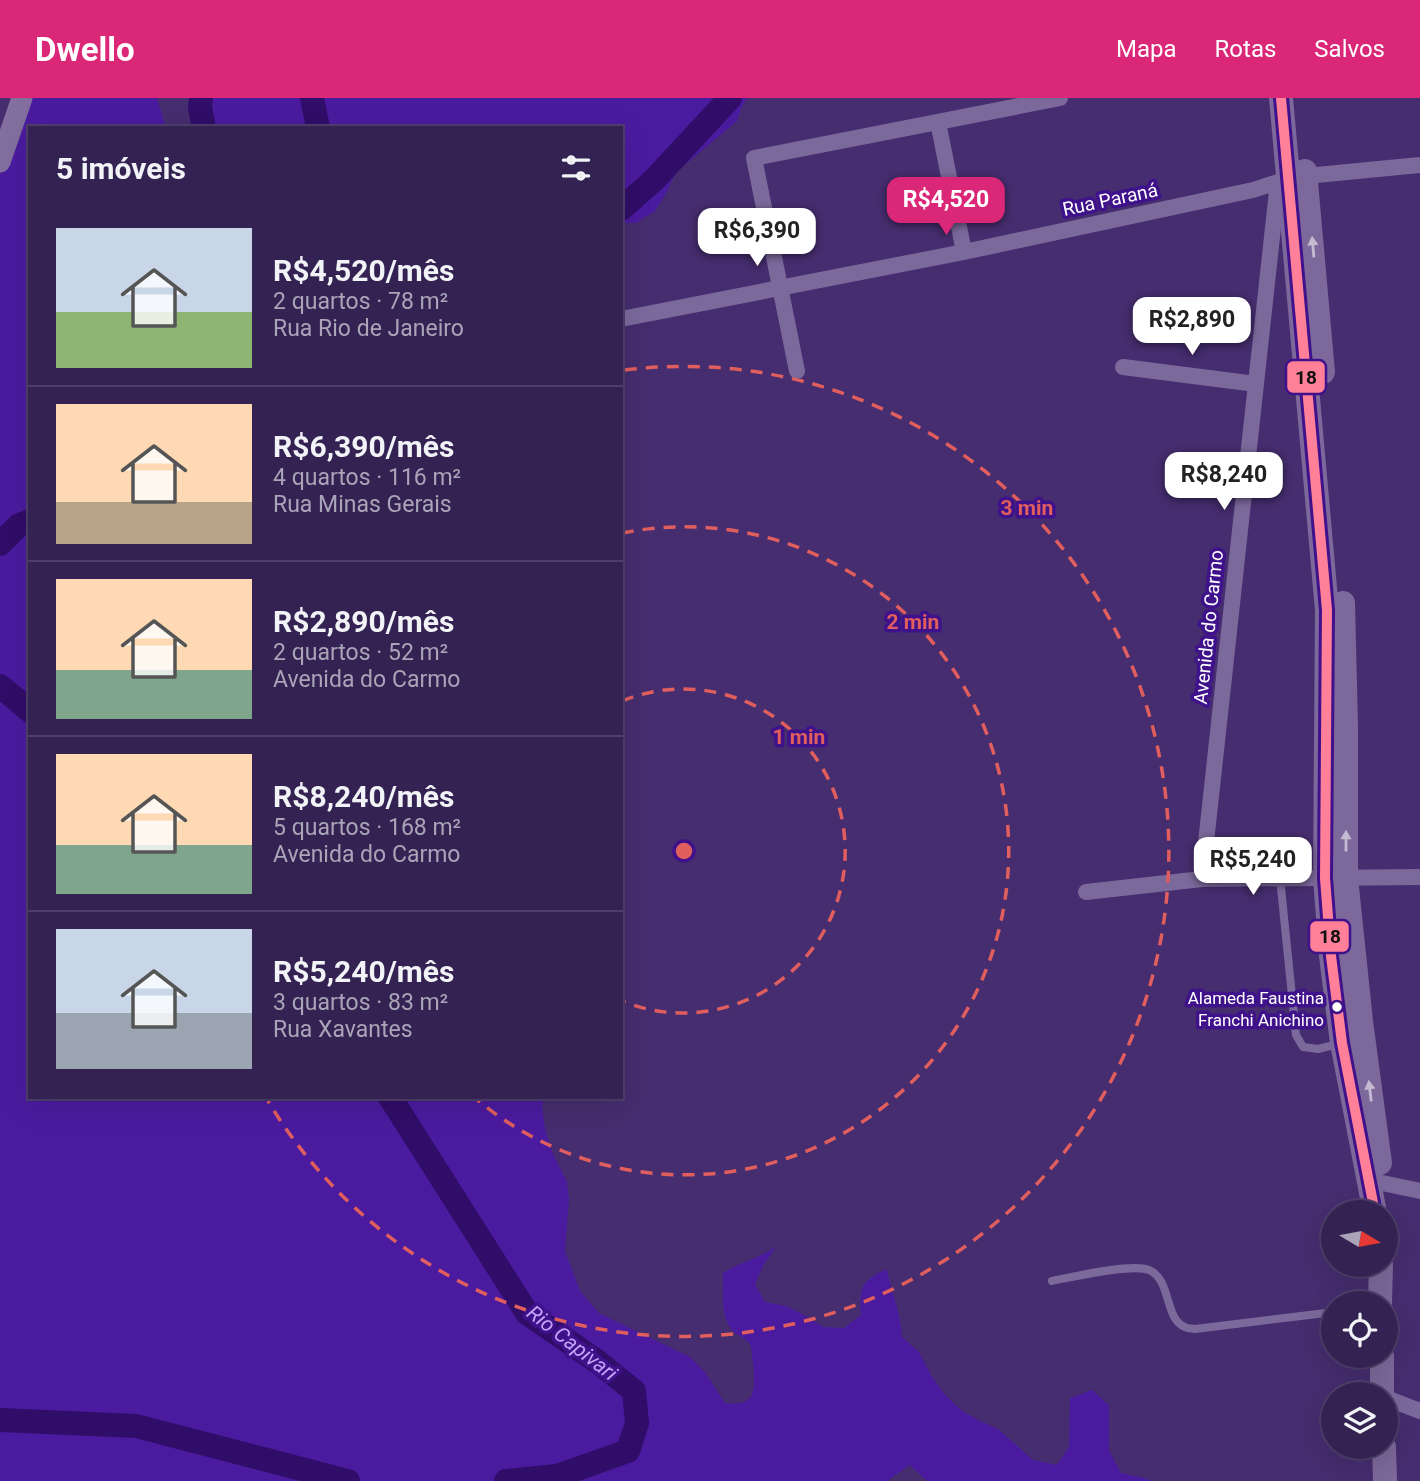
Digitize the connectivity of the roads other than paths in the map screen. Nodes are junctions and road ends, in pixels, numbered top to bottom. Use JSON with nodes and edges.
{"nodes":[{"id":1,"x":22,"y":98,"type":"edge"},
{"id":2,"x":1060,"y":98,"type":"edge"},
{"id":3,"x":1281,"y":98,"type":"edge"},
{"id":4,"x":1298,"y":98,"type":"edge"},
{"id":5,"x":938,"y":122,"type":"junction"},
{"id":6,"x":0,"y":162,"type":"edge"},
{"id":7,"x":1420,"y":165,"type":"edge"},
{"id":8,"x":1291,"y":179,"type":"junction"},
{"id":9,"x":964,"y":252,"type":"junction"},
{"id":10,"x":780,"y":288,"type":"junction"},
{"id":11,"x":623,"y":320,"type":"edge"},
{"id":12,"x":1123,"y":367,"type":"dead end"},
{"id":13,"x":797,"y":371,"type":"dead end"},
{"id":14,"x":1256,"y":384,"type":"junction"},
{"id":15,"x":1420,"y":877,"type":"edge"},
{"id":16,"x":1280,"y":878,"type":"junction"},
{"id":17,"x":1336,"y":878,"type":"junction"},
{"id":18,"x":1202,"y":879,"type":"junction"},
{"id":19,"x":1086,"y":892,"type":"dead end"},
{"id":20,"x":1342,"y":1043,"type":"junction"},
{"id":21,"x":1376,"y":1184,"type":"junction"},
{"id":22,"x":1420,"y":1191,"type":"edge"},
{"id":23,"x":1375,"y":1200,"type":"edge"},
{"id":24,"x":1379,"y":1200,"type":"edge"},
{"id":25,"x":1052,"y":1280,"type":"dead end"},
{"id":26,"x":1321,"y":1314,"type":"edge"},
{"id":27,"x":1398,"y":1403,"type":"edge"},
{"id":28,"x":1420,"y":1412,"type":"edge"},
{"id":29,"x":1384,"y":1459,"type":"edge"},
{"id":30,"x":1385,"y":1481,"type":"edge"}],
"edges":[{"from":1,"to":6,"type":"street"},
{"from":2,"to":5,"type":"street"},
{"from":3,"to":8,"type":"main road"},
{"from":4,"to":8,"type":"main road"},
{"from":5,"to":9,"type":"street"},
{"from":5,"to":10,"type":"street"},
{"from":7,"to":8,"type":"street","name":"Rua Paraná"},
{"from":8,"to":9,"type":"street","name":"Rua Paraná"},
{"from":8,"to":14,"type":"street","name":"Avenida do Carmo"},
{"from":8,"to":17,"type":"main road"},
{"from":9,"to":10,"type":"street","name":"Rua Paraná"},
{"from":10,"to":11,"type":"street","name":"Rua Paraná"},
{"from":10,"to":13,"type":"street"},
{"from":12,"to":14,"type":"street"},
{"from":14,"to":18,"type":"street","name":"Avenida do Carmo"},
{"from":15,"to":17,"type":"street"},
{"from":16,"to":17,"type":"street"},
{"from":16,"to":18,"type":"street"},
{"from":16,"to":20,"type":"lane"},
{"from":17,"to":20,"type":"main road"},
{"from":21,"to":17,"type":"main road","one_way":true},
{"from":18,"to":19,"type":"street"},
{"from":20,"to":21,"type":"main road"},
{"from":21,"to":22,"type":"street"},
{"from":21,"to":23,"type":"main road"},
{"from":21,"to":24,"type":"main road"},
{"from":25,"to":26,"type":"lane"},
{"from":27,"to":28,"type":"street"},
{"from":29,"to":30,"type":"main road"}]}
